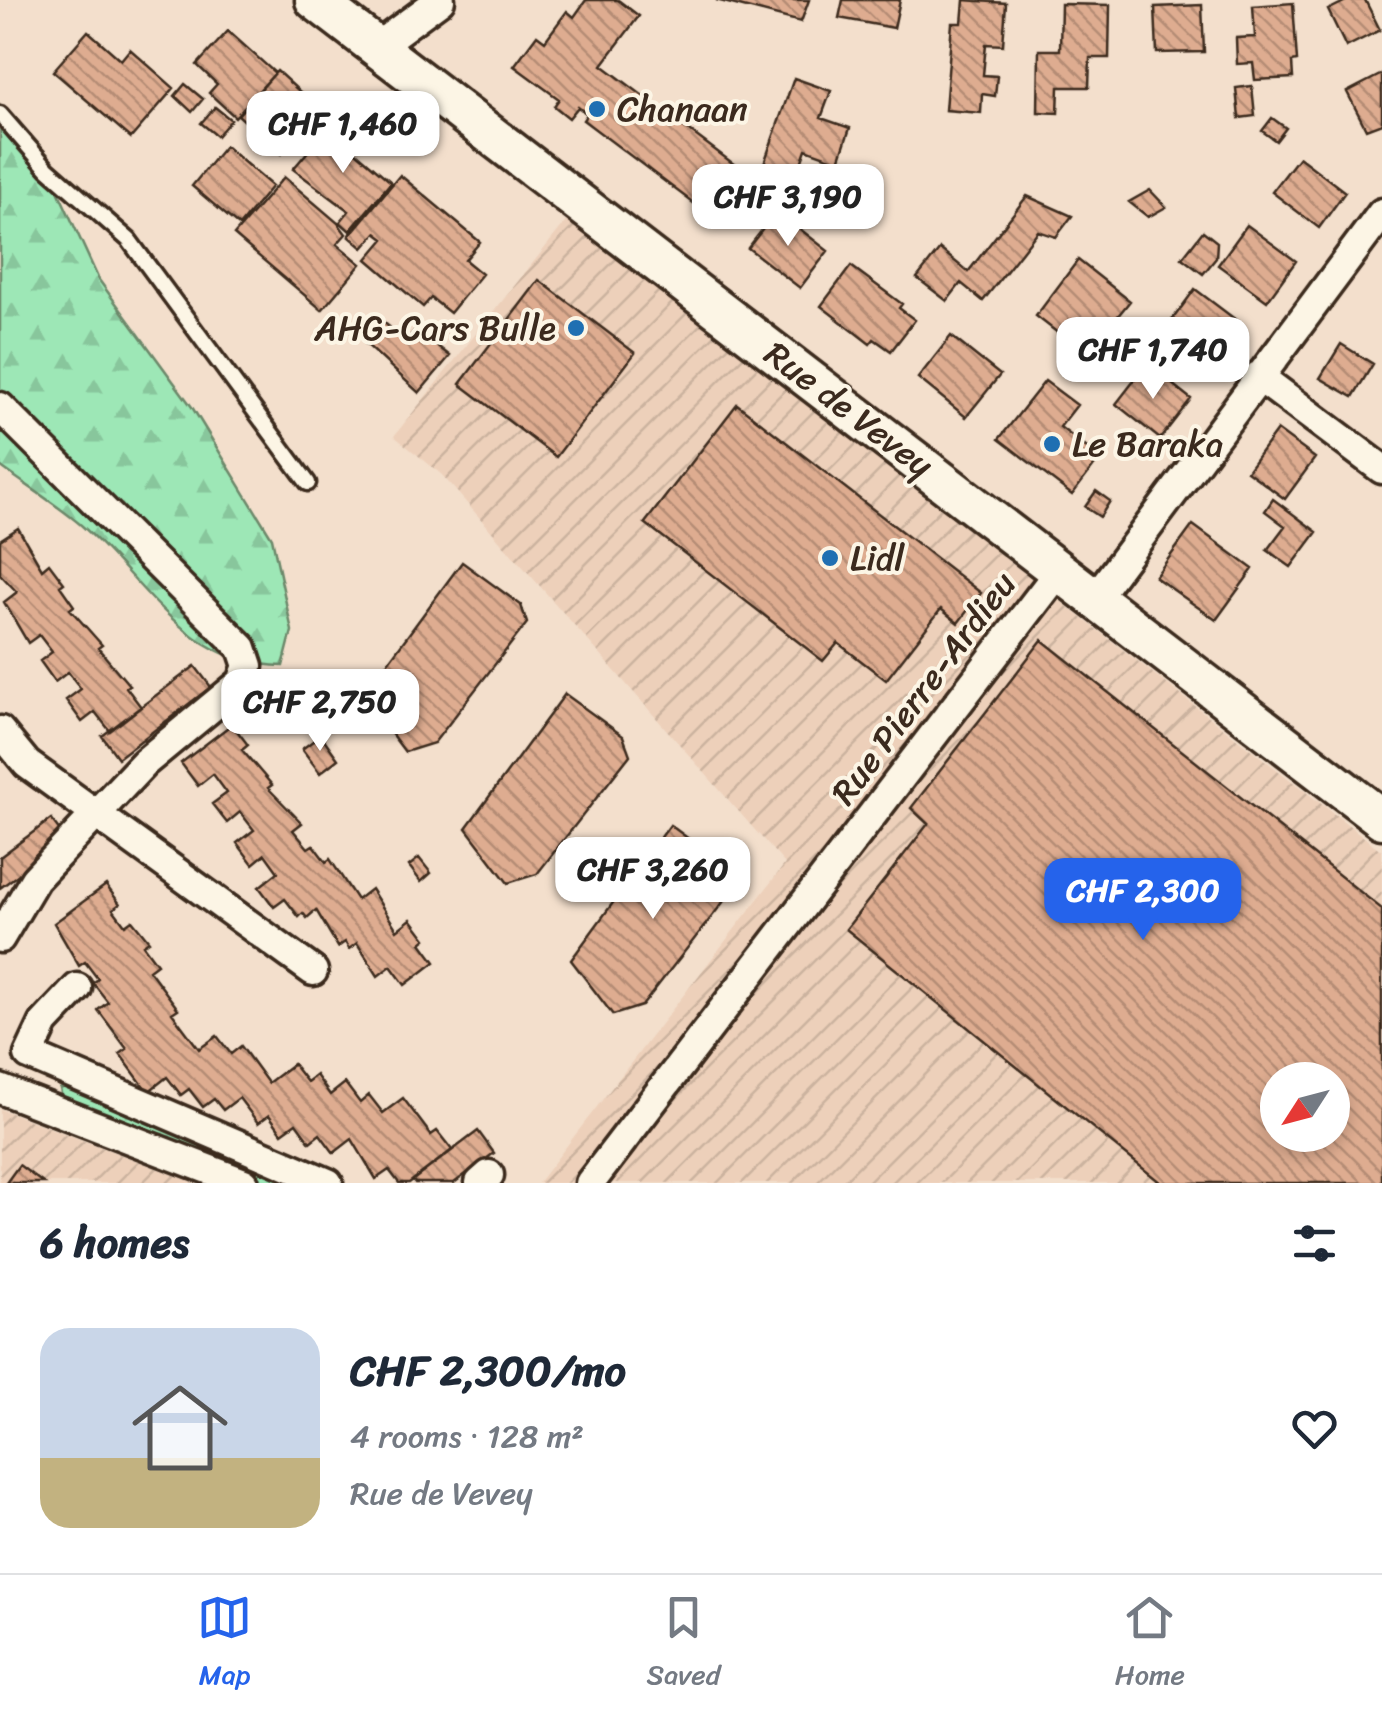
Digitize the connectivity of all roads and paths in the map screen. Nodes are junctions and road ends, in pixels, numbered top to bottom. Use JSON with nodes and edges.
{"nodes":[{"id":1,"x":315,"y":0,"type":"edge"},
{"id":2,"x":440,"y":0,"type":"edge"},
{"id":3,"x":375,"y":48,"type":"junction"},
{"id":4,"x":0,"y":114,"type":"edge"},
{"id":5,"x":1382,"y":214,"type":"edge"},
{"id":6,"x":1258,"y":376,"type":"junction"},
{"id":7,"x":0,"y":407,"type":"edge"},
{"id":8,"x":1382,"y":470,"type":"edge"},
{"id":9,"x":308,"y":483,"type":"dead end"},
{"id":10,"x":1060,"y":570,"type":"junction"},
{"id":11,"x":1095,"y":598,"type":"junction"},
{"id":12,"x":0,"y":731,"type":"edge"},
{"id":13,"x":95,"y":815,"type":"junction"},
{"id":14,"x":1382,"y":820,"type":"edge"},
{"id":15,"x":0,"y":938,"type":"edge"},
{"id":16,"x":313,"y":971,"type":"dead end"},
{"id":17,"x":77,"y":988,"type":"dead end"},
{"id":18,"x":52,"y":1064,"type":"junction"},
{"id":19,"x":0,"y":1089,"type":"edge"},
{"id":20,"x":38,"y":1104,"type":"junction"},
{"id":21,"x":320,"y":1181,"type":"edge"},
{"id":22,"x":244,"y":1183,"type":"edge"},
{"id":23,"x":590,"y":1183,"type":"edge"}],
"edges":[{"from":1,"to":3,"type":"main road","name":"Rue de Vevey"},
{"from":2,"to":3,"type":"street"},
{"from":3,"to":10,"type":"main road","name":"Rue de Vevey"},
{"from":4,"to":9,"type":"lane"},
{"from":5,"to":6,"type":"street"},
{"from":6,"to":8,"type":"street"},
{"from":6,"to":11,"type":"street"},
{"from":7,"to":13,"type":"street"},
{"from":10,"to":11,"type":"main road","name":"Rue de Vevey"},
{"from":10,"to":23,"type":"street","name":"Rue Pierre-Ardieu"},
{"from":11,"to":14,"type":"main road","name":"Rue de Vevey"},
{"from":12,"to":13,"type":"street"},
{"from":13,"to":15,"type":"street"},
{"from":13,"to":16,"type":"street"},
{"from":17,"to":18,"type":"street"},
{"from":18,"to":20,"type":"street"},
{"from":18,"to":21,"type":"street"},
{"from":19,"to":20,"type":"street"},
{"from":20,"to":22,"type":"street"}]}
